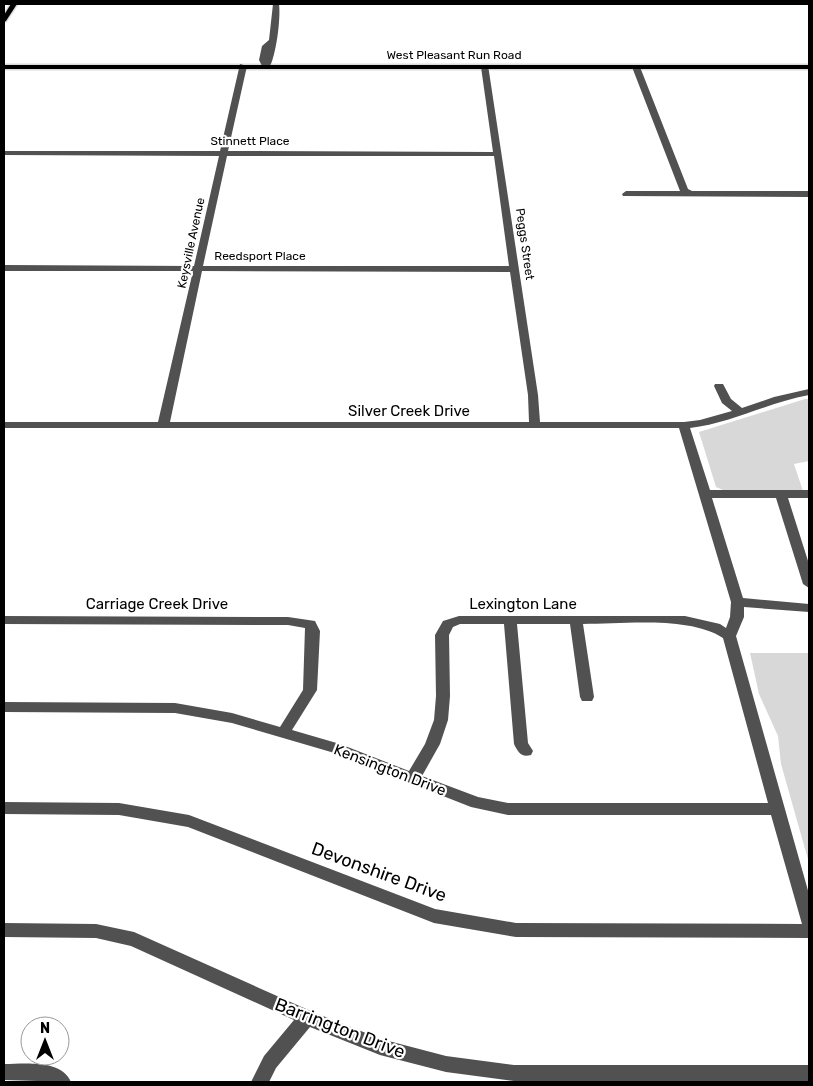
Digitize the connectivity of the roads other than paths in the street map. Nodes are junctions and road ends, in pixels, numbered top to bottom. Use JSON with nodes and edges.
{"nodes":[{"id":1,"x":14,"y":4,"type":"edge"},
{"id":2,"x":276,"y":4,"type":"edge"},
{"id":3,"x":4,"y":20,"type":"edge"},
{"id":4,"x":4,"y":65,"type":"edge"},
{"id":5,"x":243,"y":66,"type":"junction"},
{"id":6,"x":266,"y":66,"type":"junction"},
{"id":7,"x":485,"y":66,"type":"junction"},
{"id":8,"x":636,"y":67,"type":"junction"},
{"id":9,"x":809,"y":67,"type":"edge"},
{"id":10,"x":4,"y":153,"type":"edge"},
{"id":11,"x":224,"y":153,"type":"junction"},
{"id":12,"x":497,"y":154,"type":"junction"},
{"id":13,"x":626,"y":194,"type":"dead end"},
{"id":14,"x":690,"y":194,"type":"junction"},
{"id":15,"x":809,"y":194,"type":"edge"},
{"id":16,"x":4,"y":268,"type":"edge"},
{"id":17,"x":198,"y":268,"type":"junction"},
{"id":18,"x":515,"y":269,"type":"junction"},
{"id":19,"x":719,"y":386,"type":"dead end"},
{"id":20,"x":809,"y":392,"type":"edge"},
{"id":21,"x":738,"y":411,"type":"junction"},
{"id":22,"x":4,"y":425,"type":"edge"},
{"id":23,"x":684,"y":425,"type":"junction"},
{"id":24,"x":163,"y":426,"type":"junction"},
{"id":25,"x":535,"y":426,"type":"junction"},
{"id":26,"x":705,"y":494,"type":"junction"},
{"id":27,"x":782,"y":494,"type":"junction"},
{"id":28,"x":809,"y":494,"type":"edge"},
{"id":29,"x":809,"y":584,"type":"edge"},
{"id":30,"x":738,"y":602,"type":"junction"},
{"id":31,"x":809,"y":608,"type":"edge"},
{"id":32,"x":576,"y":619,"type":"junction"},
{"id":33,"x":4,"y":620,"type":"edge"},
{"id":34,"x":510,"y":620,"type":"junction"},
{"id":35,"x":730,"y":636,"type":"junction"},
{"id":36,"x":587,"y":698,"type":"dead end"},
{"id":37,"x":4,"y":707,"type":"edge"},
{"id":38,"x":283,"y":733,"type":"junction"},
{"id":39,"x":526,"y":752,"type":"dead end"},
{"id":40,"x":412,"y":779,"type":"junction"},
{"id":41,"x":4,"y":808,"type":"edge"},
{"id":42,"x":778,"y":809,"type":"junction"},
{"id":43,"x":809,"y":922,"type":"edge"},
{"id":44,"x":4,"y":930,"type":"edge"},
{"id":45,"x":809,"y":931,"type":"edge"},
{"id":46,"x":307,"y":1018,"type":"junction"},
{"id":47,"x":4,"y":1072,"type":"edge"},
{"id":48,"x":809,"y":1074,"type":"edge"},
{"id":49,"x":62,"y":1082,"type":"edge"},
{"id":50,"x":260,"y":1082,"type":"edge"}],
"edges":[{"from":1,"to":3,"type":"main road"},
{"from":2,"to":6,"type":"street"},
{"from":4,"to":5,"type":"main road","name":"West Pleasant Run Road"},
{"from":5,"to":6,"type":"main road","name":"West Pleasant Run Road"},
{"from":5,"to":11,"type":"street","name":"Keysville Avenue"},
{"from":6,"to":7,"type":"main road","name":"West Pleasant Run Road"},
{"from":7,"to":8,"type":"main road","name":"West Pleasant Run Road"},
{"from":7,"to":12,"type":"street","name":"Peggs Street"},
{"from":8,"to":9,"type":"main road","name":"West Pleasant Run Road"},
{"from":8,"to":14,"type":"street"},
{"from":10,"to":11,"type":"street","name":"Stinnett Place"},
{"from":11,"to":12,"type":"street","name":"Stinnett Place"},
{"from":11,"to":17,"type":"street","name":"Keysville Avenue"},
{"from":12,"to":18,"type":"street","name":"Peggs Street"},
{"from":13,"to":14,"type":"street"},
{"from":14,"to":15,"type":"street"},
{"from":16,"to":17,"type":"street","name":"Reedsport Place"},
{"from":17,"to":18,"type":"street","name":"Reedsport Place"},
{"from":17,"to":24,"type":"street","name":"Keysville Avenue"},
{"from":18,"to":25,"type":"street","name":"Peggs Street"},
{"from":19,"to":21,"type":"street"},
{"from":20,"to":21,"type":"street","name":"Silver Creek Drive"},
{"from":21,"to":23,"type":"street","name":"Silver Creek Drive"},
{"from":22,"to":24,"type":"street","name":"Silver Creek Drive"},
{"from":23,"to":25,"type":"street","name":"Silver Creek Drive"},
{"from":23,"to":26,"type":"street"},
{"from":24,"to":25,"type":"street","name":"Silver Creek Drive"},
{"from":26,"to":27,"type":"street"},
{"from":26,"to":30,"type":"street"},
{"from":27,"to":28,"type":"street"},
{"from":27,"to":29,"type":"street"},
{"from":30,"to":31,"type":"street"},
{"from":30,"to":35,"type":"street"},
{"from":32,"to":34,"type":"street","name":"Lexington Lane"},
{"from":32,"to":35,"type":"street","name":"Lexington Lane"},
{"from":32,"to":36,"type":"street"},
{"from":33,"to":38,"type":"street","name":"Carriage Creek Drive"},
{"from":34,"to":39,"type":"street"},
{"from":34,"to":40,"type":"street","name":"Lexington Lane"},
{"from":35,"to":42,"type":"street"},
{"from":37,"to":38,"type":"street","name":"Kensington Drive"},
{"from":38,"to":40,"type":"street","name":"Kensington Drive"},
{"from":40,"to":42,"type":"street","name":"Kensington Drive"},
{"from":41,"to":45,"type":"street","name":"Devonshire Drive"},
{"from":42,"to":43,"type":"street"},
{"from":44,"to":46,"type":"street","name":"Barrington Drive"},
{"from":46,"to":48,"type":"street","name":"Barrington Drive"},
{"from":46,"to":50,"type":"street"},
{"from":47,"to":49,"type":"street"}]}
